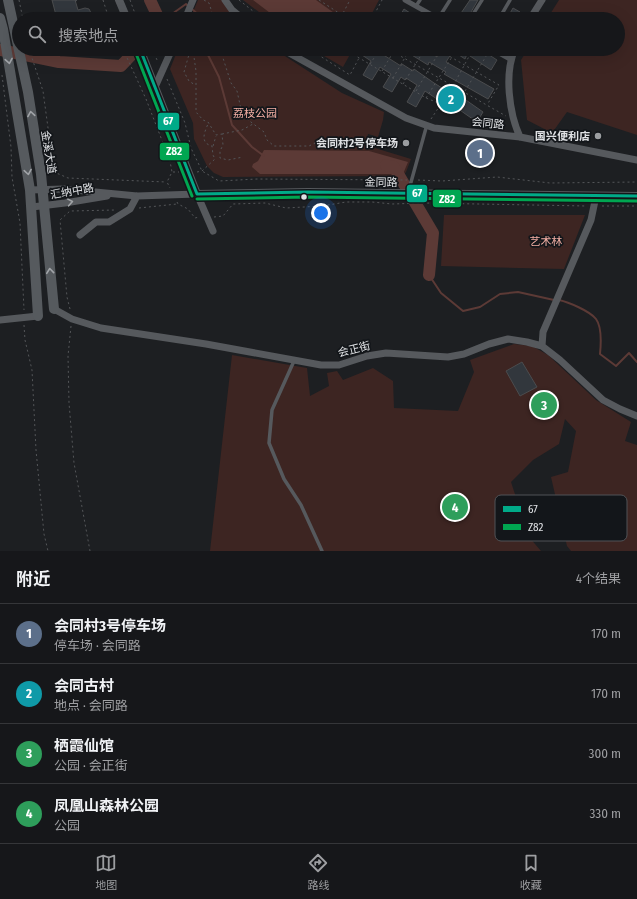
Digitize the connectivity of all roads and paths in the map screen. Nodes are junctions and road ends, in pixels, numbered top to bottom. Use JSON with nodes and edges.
{"nodes":[{"id":1,"x":8,"y":0,"type":"edge"},
{"id":2,"x":19,"y":0,"type":"edge"},
{"id":3,"x":79,"y":0,"type":"edge"},
{"id":4,"x":103,"y":0,"type":"edge"},
{"id":5,"x":119,"y":0,"type":"edge"},
{"id":6,"x":130,"y":0,"type":"edge"},
{"id":7,"x":204,"y":0,"type":"edge"},
{"id":8,"x":225,"y":0,"type":"edge"},
{"id":9,"x":239,"y":0,"type":"edge"},
{"id":10,"x":319,"y":0,"type":"edge"},
{"id":11,"x":350,"y":0,"type":"edge"},
{"id":12,"x":382,"y":0,"type":"edge"},
{"id":13,"x":405,"y":0,"type":"edge"},
{"id":14,"x":420,"y":0,"type":"edge"},
{"id":15,"x":450,"y":0,"type":"edge"},
{"id":16,"x":482,"y":0,"type":"edge"},
{"id":17,"x":510,"y":0,"type":"edge"},
{"id":18,"x":542,"y":0,"type":"edge"},
{"id":19,"x":75,"y":1,"type":"edge"},
{"id":20,"x":192,"y":2,"type":"edge"},
{"id":21,"x":416,"y":6,"type":"junction"},
{"id":22,"x":22,"y":12,"type":"edge"},
{"id":23,"x":107,"y":12,"type":"edge"},
{"id":24,"x":124,"y":12,"type":"edge"},
{"id":25,"x":134,"y":12,"type":"edge"},
{"id":26,"x":188,"y":12,"type":"edge"},
{"id":27,"x":212,"y":12,"type":"edge"},
{"id":28,"x":234,"y":12,"type":"edge"},
{"id":29,"x":254,"y":12,"type":"edge"},
{"id":30,"x":337,"y":12,"type":"edge"},
{"id":31,"x":344,"y":12,"type":"edge"},
{"id":32,"x":376,"y":12,"type":"edge"},
{"id":33,"x":426,"y":12,"type":"edge"},
{"id":34,"x":442,"y":12,"type":"edge"},
{"id":35,"x":474,"y":12,"type":"edge"},
{"id":36,"x":503,"y":12,"type":"edge"},
{"id":37,"x":534,"y":12,"type":"edge"},
{"id":38,"x":12,"y":16,"type":"edge"},
{"id":39,"x":0,"y":18,"type":"edge"},
{"id":40,"x":21,"y":56,"type":"edge"},
{"id":41,"x":31,"y":56,"type":"edge"},
{"id":42,"x":125,"y":56,"type":"edge"},
{"id":43,"x":143,"y":56,"type":"edge"},
{"id":44,"x":155,"y":56,"type":"edge"},
{"id":45,"x":169,"y":56,"type":"edge"},
{"id":46,"x":188,"y":56,"type":"edge"},
{"id":47,"x":193,"y":56,"type":"edge"},
{"id":48,"x":222,"y":56,"type":"edge"},
{"id":49,"x":295,"y":56,"type":"edge"},
{"id":50,"x":320,"y":56,"type":"edge"},
{"id":51,"x":356,"y":56,"type":"edge"},
{"id":52,"x":375,"y":56,"type":"edge"},
{"id":53,"x":391,"y":56,"type":"edge"},
{"id":54,"x":401,"y":56,"type":"edge"},
{"id":55,"x":420,"y":56,"type":"edge"},
{"id":56,"x":437,"y":56,"type":"edge"},
{"id":57,"x":469,"y":56,"type":"edge"},
{"id":58,"x":486,"y":56,"type":"edge"},
{"id":59,"x":504,"y":56,"type":"edge"},
{"id":60,"x":512,"y":56,"type":"edge"},
{"id":61,"x":451,"y":57,"type":"joint"},
{"id":62,"x":359,"y":58,"type":"junction"},
{"id":63,"x":404,"y":58,"type":"junction"},
{"id":64,"x":510,"y":59,"type":"junction"},
{"id":65,"x":370,"y":64,"type":"junction"},
{"id":66,"x":415,"y":64,"type":"junction"},
{"id":67,"x":464,"y":65,"type":"junction"},
{"id":68,"x":162,"y":70,"type":"junction"},
{"id":69,"x":382,"y":71,"type":"junction"},
{"id":70,"x":428,"y":71,"type":"junction"},
{"id":71,"x":476,"y":72,"type":"junction"},
{"id":72,"x":2,"y":74,"type":"dead end"},
{"id":73,"x":393,"y":78,"type":"junction"},
{"id":74,"x":439,"y":78,"type":"junction"},
{"id":75,"x":403,"y":84,"type":"junction"},
{"id":76,"x":195,"y":85,"type":"junction"},
{"id":77,"x":453,"y":86,"type":"junction"},
{"id":78,"x":155,"y":87,"type":"junction"},
{"id":79,"x":415,"y":91,"type":"junction"},
{"id":80,"x":464,"y":92,"type":"junction"},
{"id":81,"x":426,"y":98,"type":"junction"},
{"id":82,"x":441,"y":104,"type":"junction"},
{"id":83,"x":487,"y":105,"type":"junction"},
{"id":84,"x":152,"y":115,"type":"dead end"},
{"id":85,"x":514,"y":120,"type":"junction"},
{"id":86,"x":208,"y":122,"type":"junction"},
{"id":87,"x":253,"y":123,"type":"junction"},
{"id":88,"x":426,"y":127,"type":"junction"},
{"id":89,"x":20,"y":130,"type":"junction"},
{"id":90,"x":222,"y":134,"type":"junction"},
{"id":91,"x":216,"y":135,"type":"junction"},
{"id":92,"x":520,"y":137,"type":"junction"},
{"id":93,"x":36,"y":142,"type":"junction"},
{"id":94,"x":380,"y":142,"type":"dead end"},
{"id":95,"x":212,"y":146,"type":"junction"},
{"id":96,"x":242,"y":157,"type":"dead end"},
{"id":97,"x":220,"y":158,"type":"junction"},
{"id":98,"x":215,"y":159,"type":"junction"},
{"id":99,"x":637,"y":160,"type":"edge"},
{"id":100,"x":202,"y":171,"type":"junction"},
{"id":101,"x":397,"y":180,"type":"dead end"},
{"id":102,"x":418,"y":180,"type":"dead end"},
{"id":103,"x":167,"y":182,"type":"dead end"},
{"id":104,"x":637,"y":182,"type":"edge"},
{"id":105,"x":43,"y":189,"type":"junction"},
{"id":106,"x":30,"y":190,"type":"junction"},
{"id":107,"x":115,"y":194,"type":"junction"},
{"id":108,"x":197,"y":194,"type":"junction"},
{"id":109,"x":408,"y":194,"type":"junction"},
{"id":110,"x":138,"y":196,"type":"junction"},
{"id":111,"x":596,"y":196,"type":"junction"},
{"id":112,"x":637,"y":196,"type":"edge"},
{"id":113,"x":178,"y":204,"type":"dead end"},
{"id":114,"x":408,"y":204,"type":"dead end"},
{"id":115,"x":594,"y":206,"type":"junction"},
{"id":116,"x":637,"y":206,"type":"edge"},
{"id":117,"x":32,"y":207,"type":"junction"},
{"id":118,"x":44,"y":207,"type":"junction"},
{"id":119,"x":130,"y":209,"type":"junction"},
{"id":120,"x":115,"y":210,"type":"dead end"},
{"id":121,"x":213,"y":231,"type":"dead end"},
{"id":122,"x":80,"y":235,"type":"dead end"},
{"id":123,"x":34,"y":247,"type":"junction"},
{"id":124,"x":49,"y":254,"type":"junction"},
{"id":125,"x":54,"y":309,"type":"joint"},
{"id":126,"x":38,"y":316,"type":"joint"},
{"id":127,"x":24,"y":318,"type":"junction"},
{"id":128,"x":72,"y":319,"type":"junction"},
{"id":129,"x":0,"y":320,"type":"edge"},
{"id":130,"x":542,"y":346,"type":"junction"},
{"id":131,"x":294,"y":361,"type":"junction"},
{"id":132,"x":637,"y":416,"type":"edge"},
{"id":133,"x":48,"y":551,"type":"edge"},
{"id":134,"x":90,"y":551,"type":"edge"},
{"id":135,"x":322,"y":551,"type":"edge"}],
"edges":[{"from":38,"to":1,"type":"main road","name":"金溪大道","one_way":true},
{"from":2,"to":22,"type":"path"},
{"from":3,"to":19,"type":"path"},
{"from":4,"to":23,"type":"path"},
{"from":5,"to":24,"type":"street"},
{"from":6,"to":25,"type":"path"},
{"from":7,"to":27,"type":"path"},
{"from":8,"to":28,"type":"street"},
{"from":9,"to":29,"type":"path"},
{"from":10,"to":30,"type":"path"},
{"from":11,"to":31,"type":"path"},
{"from":12,"to":32,"type":"path"},
{"from":13,"to":21,"type":"street"},
{"from":14,"to":21,"type":"lane"},
{"from":15,"to":34,"type":"lane"},
{"from":16,"to":35,"type":"lane"},
{"from":17,"to":36,"type":"lane"},
{"from":18,"to":37,"type":"street"},
{"from":20,"to":26,"type":"street"},
{"from":21,"to":33,"type":"street"},
{"from":39,"to":89,"type":"main road","one_way":true},
{"from":93,"to":40,"type":"main road","name":"金溪大道","one_way":true},
{"from":41,"to":103,"type":"path"},
{"from":42,"to":84,"type":"path"},
{"from":43,"to":78,"type":"street"},
{"from":44,"to":68,"type":"path"},
{"from":45,"to":68,"type":"street"},
{"from":46,"to":76,"type":"path"},
{"from":47,"to":76,"type":"path"},
{"from":48,"to":87,"type":"path"},
{"from":49,"to":88,"type":"street","name":"会同路"},
{"from":50,"to":62,"type":"path"},
{"from":51,"to":62,"type":"path"},
{"from":52,"to":65,"type":"path"},
{"from":53,"to":69,"type":"path"},
{"from":54,"to":63,"type":"path"},
{"from":55,"to":66,"type":"path"},
{"from":56,"to":70,"type":"path"},
{"from":57,"to":67,"type":"path"},
{"from":58,"to":71,"type":"path"},
{"from":59,"to":64,"type":"street"},
{"from":60,"to":64,"type":"street"},
{"from":61,"to":67,"type":"path"},
{"from":61,"to":74,"type":"path"},
{"from":62,"to":65,"type":"path"},
{"from":63,"to":66,"type":"path"},
{"from":63,"to":73,"type":"path"},
{"from":64,"to":85,"type":"street"},
{"from":65,"to":69,"type":"path"},
{"from":66,"to":70,"type":"path"},
{"from":66,"to":75,"type":"path"},
{"from":67,"to":71,"type":"path"},
{"from":67,"to":77,"type":"path"},
{"from":68,"to":78,"type":"street"},
{"from":68,"to":100,"type":"path"},
{"from":69,"to":73,"type":"path"},
{"from":70,"to":74,"type":"path"},
{"from":70,"to":79,"type":"path"},
{"from":71,"to":80,"type":"path"},
{"from":71,"to":83,"type":"path"},
{"from":72,"to":127,"type":"path"},
{"from":73,"to":75,"type":"path"},
{"from":74,"to":77,"type":"path"},
{"from":74,"to":81,"type":"path"},
{"from":75,"to":79,"type":"path"},
{"from":76,"to":86,"type":"path"},
{"from":77,"to":80,"type":"path"},
{"from":77,"to":82,"type":"path"},
{"from":78,"to":108,"type":"street"},
{"from":79,"to":81,"type":"path"},
{"from":80,"to":83,"type":"path"},
{"from":81,"to":82,"type":"path"},
{"from":82,"to":88,"type":"path"},
{"from":83,"to":85,"type":"path"},
{"from":85,"to":92,"type":"street"},
{"from":86,"to":91,"type":"path"},
{"from":86,"to":95,"type":"path"},
{"from":87,"to":90,"type":"path"},
{"from":87,"to":94,"type":"path"},
{"from":88,"to":92,"type":"street","name":"会同路"},
{"from":88,"to":109,"type":"lane"},
{"from":89,"to":93,"type":"main road"},
{"from":89,"to":106,"type":"main road","one_way":true},
{"from":90,"to":91,"type":"path"},
{"from":90,"to":97,"type":"path"},
{"from":91,"to":95,"type":"path"},
{"from":92,"to":99,"type":"street","name":"会同路"},
{"from":93,"to":105,"type":"main road","name":"金溪大道"},
{"from":95,"to":98,"type":"path"},
{"from":96,"to":97,"type":"path"},
{"from":97,"to":98,"type":"path"},
{"from":98,"to":100,"type":"path"},
{"from":100,"to":101,"type":"path"},
{"from":102,"to":104,"type":"path"},
{"from":105,"to":106,"type":"street","name":"汇纳中路"},
{"from":105,"to":107,"type":"street","name":"汇纳中路"},
{"from":105,"to":118,"type":"main road","name":"金溪大道"},
{"from":106,"to":117,"type":"main road"},
{"from":107,"to":110,"type":"street","name":"汇纳中路"},
{"from":118,"to":107,"type":"street","name":"汇纳中路","one_way":true},
{"from":108,"to":109,"type":"street","name":"金同路"},
{"from":108,"to":110,"type":"street","name":"汇纳中路"},
{"from":108,"to":121,"type":"street"},
{"from":109,"to":111,"type":"street","name":"金同路"},
{"from":110,"to":119,"type":"street"},
{"from":111,"to":112,"type":"street","name":"金同路"},
{"from":111,"to":115,"type":"street"},
{"from":113,"to":119,"type":"path"},
{"from":114,"to":115,"type":"path"},
{"from":115,"to":116,"type":"path"},
{"from":115,"to":130,"type":"street"},
{"from":117,"to":118,"type":"street","name":"汇纳中路"},
{"from":117,"to":123,"type":"main road"},
{"from":118,"to":124,"type":"main road","name":"金溪大道"},
{"from":119,"to":122,"type":"street"},
{"from":120,"to":128,"type":"path"},
{"from":123,"to":124,"type":"main road"},
{"from":123,"to":126,"type":"main road"},
{"from":125,"to":124,"type":"main road","name":"金溪大道","one_way":true},
{"from":125,"to":128,"type":"street","name":"会正街"},
{"from":126,"to":127,"type":"street"},
{"from":127,"to":129,"type":"street"},
{"from":127,"to":133,"type":"path"},
{"from":128,"to":131,"type":"street","name":"会正街"},
{"from":128,"to":134,"type":"path"},
{"from":130,"to":131,"type":"street","name":"会正街"},
{"from":130,"to":132,"type":"street","name":"会正街"},
{"from":131,"to":135,"type":"lane"}]}
